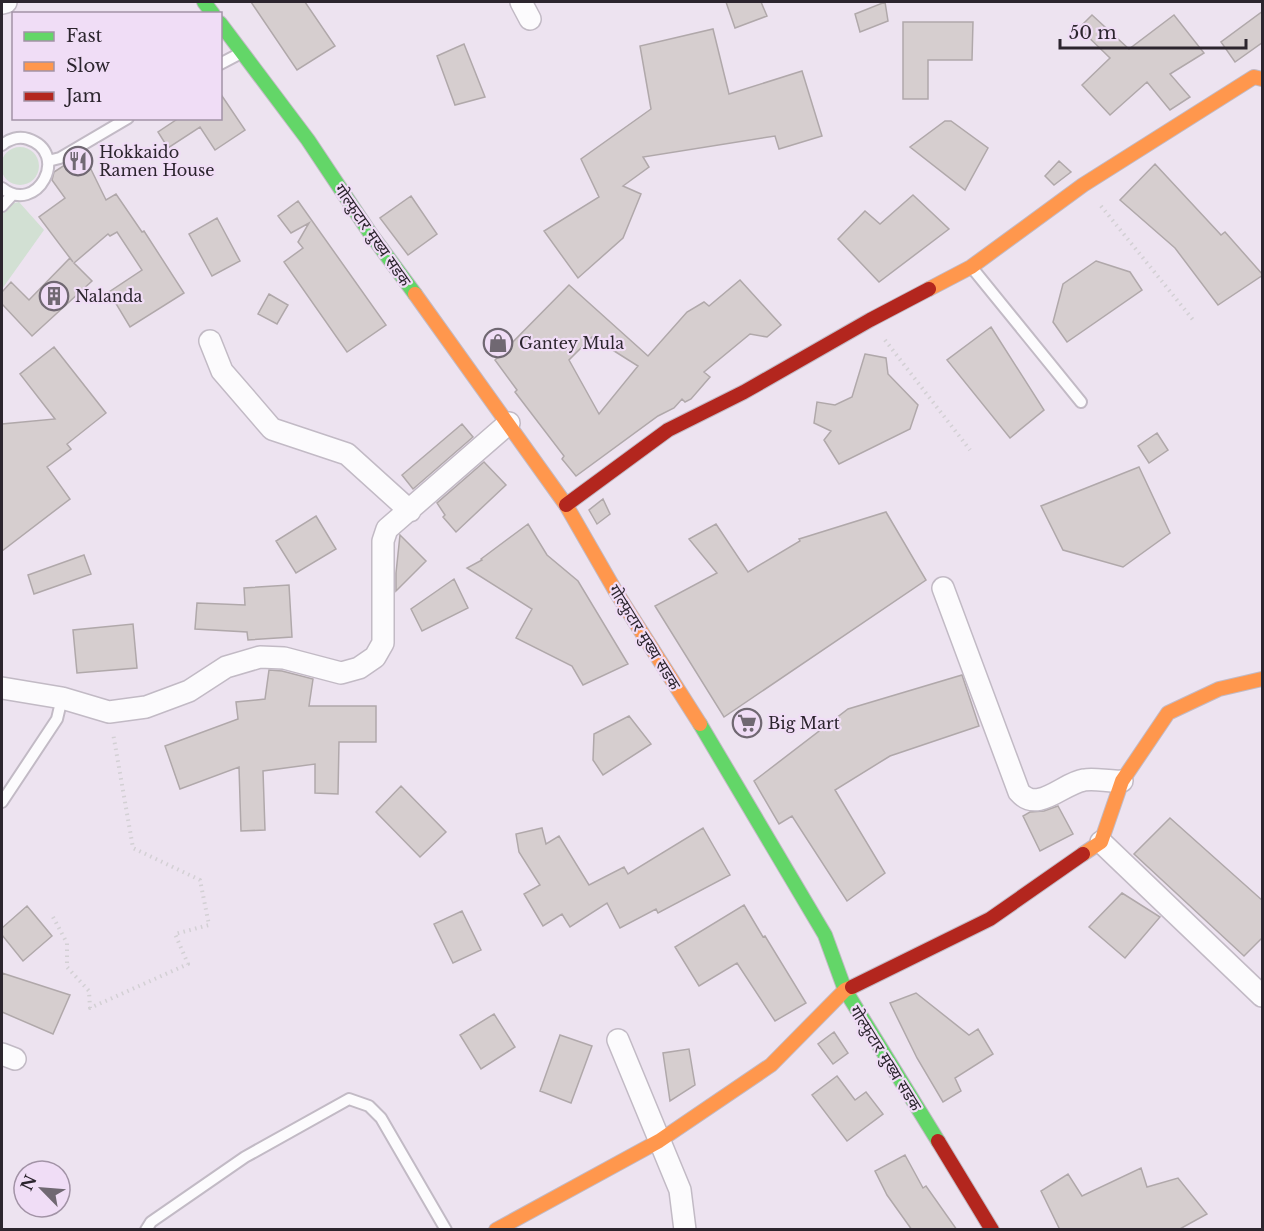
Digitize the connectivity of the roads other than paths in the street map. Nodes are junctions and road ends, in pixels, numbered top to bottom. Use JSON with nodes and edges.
{"nodes":[{"id":1,"x":6,"y":2,"type":"edge"},
{"id":2,"x":2,"y":3,"type":"edge"},
{"id":3,"x":222,"y":26,"type":"edge"},
{"id":4,"x":242,"y":52,"type":"junction"},
{"id":5,"x":222,"y":63,"type":"edge"},
{"id":6,"x":1263,"y":78,"type":"edge"},
{"id":7,"x":125,"y":120,"type":"edge"},
{"id":8,"x":2,"y":145,"type":"edge"},
{"id":9,"x":48,"y":161,"type":"junction"},
{"id":10,"x":2,"y":188,"type":"edge"},
{"id":11,"x":13,"y":194,"type":"junction"},
{"id":12,"x":2,"y":206,"type":"edge"},
{"id":13,"x":971,"y":267,"type":"junction"},
{"id":14,"x":210,"y":341,"type":"dead end"},
{"id":15,"x":1081,"y":402,"type":"dead end"},
{"id":16,"x":509,"y":423,"type":"junction"},
{"id":17,"x":566,"y":505,"type":"junction"},
{"id":18,"x":410,"y":512,"type":"junction"},
{"id":19,"x":943,"y":588,"type":"dead end"},
{"id":20,"x":1263,"y":679,"type":"edge"},
{"id":21,"x":2,"y":688,"type":"edge"},
{"id":22,"x":62,"y":698,"type":"junction"},
{"id":23,"x":1122,"y":781,"type":"junction"},
{"id":24,"x":2,"y":802,"type":"edge"},
{"id":25,"x":1101,"y":842,"type":"junction"},
{"id":26,"x":845,"y":990,"type":"junction"},
{"id":27,"x":1263,"y":996,"type":"edge"},
{"id":28,"x":618,"y":1040,"type":"dead end"},
{"id":29,"x":659,"y":1142,"type":"junction"},
{"id":30,"x":146,"y":1230,"type":"edge"},
{"id":31,"x":446,"y":1230,"type":"edge"},
{"id":32,"x":496,"y":1230,"type":"edge"},
{"id":33,"x":685,"y":1230,"type":"edge"},
{"id":34,"x":992,"y":1230,"type":"edge"}],
"edges":[{"from":1,"to":2,"type":"street"},
{"from":3,"to":4,"type":"street","name":"गोल्फुटार मुख्य सडक"},
{"from":4,"to":5,"type":"lane"},
{"from":4,"to":16,"type":"street","name":"गोल्फुटार मुख्य सडक"},
{"from":6,"to":13,"type":"street"},
{"from":7,"to":9,"type":"lane"},
{"from":8,"to":9,"type":"lane"},
{"from":9,"to":11,"type":"lane"},
{"from":10,"to":11,"type":"lane"},
{"from":11,"to":12,"type":"lane"},
{"from":13,"to":15,"type":"lane"},
{"from":13,"to":17,"type":"street"},
{"from":14,"to":18,"type":"street"},
{"from":16,"to":17,"type":"street","name":"गोल्फुटार मुख्य सडक"},
{"from":16,"to":18,"type":"street"},
{"from":17,"to":26,"type":"street","name":"गोल्फुटार मुख्य सडक"},
{"from":18,"to":22,"type":"street"},
{"from":19,"to":23,"type":"street"},
{"from":20,"to":23,"type":"street"},
{"from":21,"to":22,"type":"street"},
{"from":22,"to":24,"type":"lane"},
{"from":23,"to":25,"type":"street"},
{"from":25,"to":26,"type":"street"},
{"from":25,"to":27,"type":"street"},
{"from":26,"to":29,"type":"street"},
{"from":26,"to":34,"type":"street","name":"गोल्फुटार मुख्य सडक"},
{"from":28,"to":29,"type":"street"},
{"from":29,"to":32,"type":"street"},
{"from":29,"to":33,"type":"street"},
{"from":30,"to":31,"type":"lane"}]}
